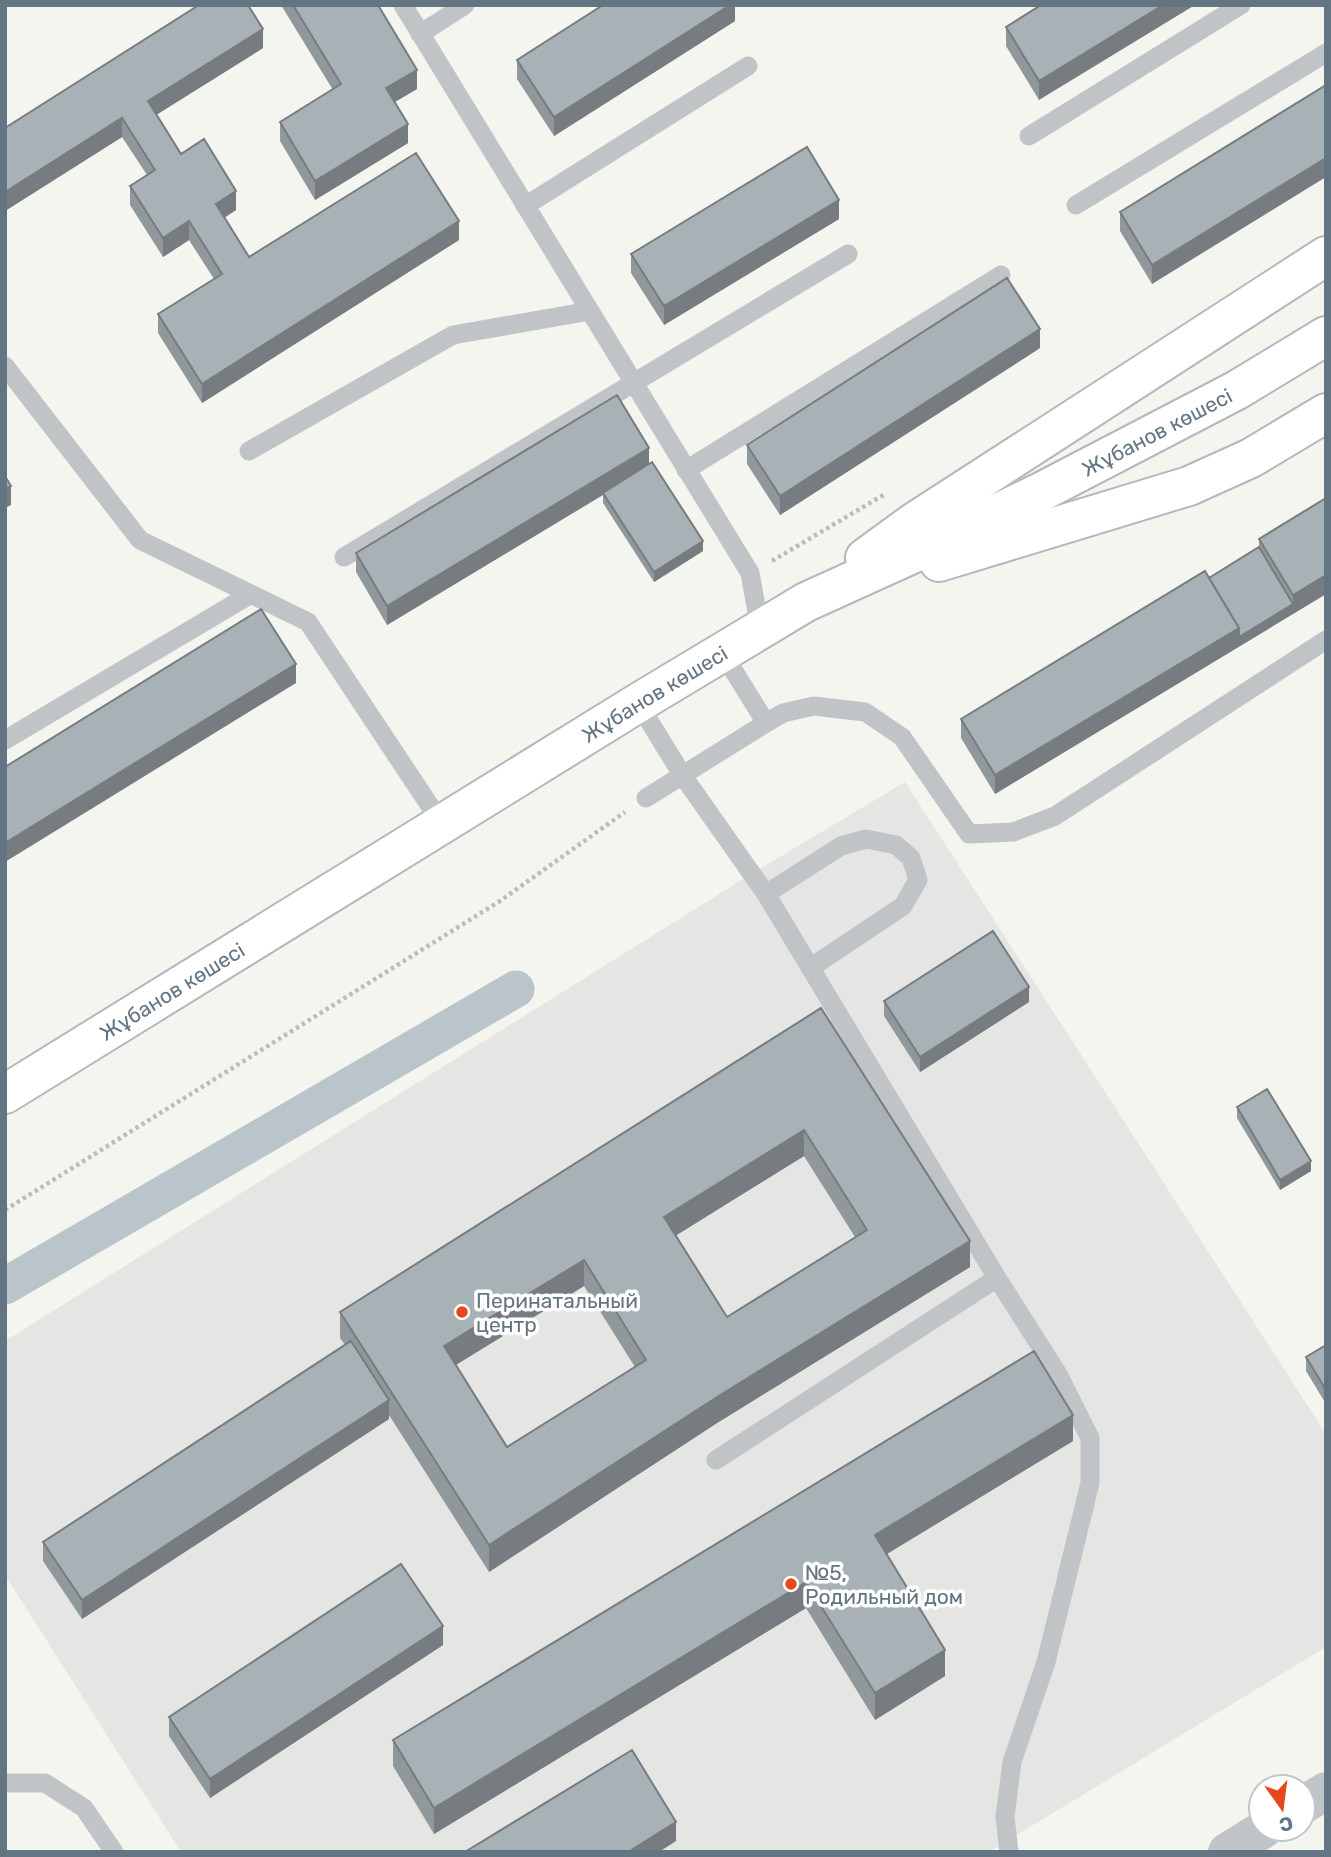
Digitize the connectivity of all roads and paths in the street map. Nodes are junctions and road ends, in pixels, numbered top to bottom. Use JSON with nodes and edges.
{"nodes":[{"id":1,"x":403,"y":5,"type":"edge"},
{"id":2,"x":465,"y":5,"type":"edge"},
{"id":3,"x":1241,"y":5,"type":"edge"},
{"id":4,"x":420,"y":34,"type":"junction"},
{"id":5,"x":1326,"y":53,"type":"edge"},
{"id":6,"x":748,"y":66,"type":"dead end"},
{"id":7,"x":1029,"y":136,"type":"dead end"},
{"id":8,"x":1076,"y":205,"type":"dead end"},
{"id":9,"x":525,"y":206,"type":"junction"},
{"id":10,"x":848,"y":254,"type":"dead end"},
{"id":11,"x":1326,"y":256,"type":"edge"},
{"id":12,"x":1001,"y":275,"type":"dead end"},
{"id":13,"x":590,"y":312,"type":"junction"},
{"id":14,"x":1326,"y":336,"type":"edge"},
{"id":15,"x":5,"y":366,"type":"edge"},
{"id":16,"x":634,"y":384,"type":"junction"},
{"id":17,"x":1326,"y":413,"type":"edge"},
{"id":18,"x":249,"y":451,"type":"dead end"},
{"id":19,"x":686,"y":470,"type":"junction"},
{"id":20,"x":344,"y":557,"type":"dead end"},
{"id":21,"x":251,"y":594,"type":"junction"},
{"id":22,"x":806,"y":602,"type":"junction"},
{"id":23,"x":760,"y":629,"type":"junction"},
{"id":24,"x":1326,"y":640,"type":"edge"},
{"id":25,"x":722,"y":652,"type":"junction"},
{"id":26,"x":638,"y":703,"type":"junction"},
{"id":27,"x":766,"y":723,"type":"junction"},
{"id":28,"x":5,"y":740,"type":"edge"},
{"id":29,"x":683,"y":776,"type":"junction"},
{"id":30,"x":646,"y":798,"type":"joint"},
{"id":31,"x":442,"y":824,"type":"junction"},
{"id":32,"x":766,"y":894,"type":"junction"},
{"id":33,"x":810,"y":968,"type":"junction"},
{"id":34,"x":5,"y":1094,"type":"edge"},
{"id":35,"x":5,"y":1210,"type":"edge"},
{"id":36,"x":997,"y":1278,"type":"junction"},
{"id":37,"x":716,"y":1460,"type":"dead end"},
{"id":38,"x":5,"y":1783,"type":"edge"},
{"id":39,"x":1247,"y":1840,"type":"edge"},
{"id":40,"x":114,"y":1852,"type":"edge"},
{"id":41,"x":1010,"y":1852,"type":"edge"},
{"id":42,"x":1227,"y":1852,"type":"edge"}],
"edges":[{"from":1,"to":4,"type":"lane"},
{"from":2,"to":4,"type":"lane"},
{"from":3,"to":7,"type":"lane"},
{"from":4,"to":9,"type":"lane"},
{"from":5,"to":8,"type":"lane"},
{"from":6,"to":9,"type":"lane"},
{"from":9,"to":13,"type":"lane"},
{"from":10,"to":16,"type":"lane"},
{"from":11,"to":22,"type":"main road"},
{"from":12,"to":19,"type":"lane"},
{"from":13,"to":16,"type":"lane"},
{"from":13,"to":18,"type":"lane"},
{"from":14,"to":22,"type":"main road","name":"Жұбанов көшесі"},
{"from":15,"to":21,"type":"lane"},
{"from":16,"to":19,"type":"lane"},
{"from":16,"to":20,"type":"lane"},
{"from":17,"to":22,"type":"main road"},
{"from":19,"to":23,"type":"lane"},
{"from":21,"to":28,"type":"lane"},
{"from":21,"to":31,"type":"lane"},
{"from":22,"to":23,"type":"main road","name":"Жұбанов көшесі"},
{"from":23,"to":25,"type":"main road","name":"Жұбанов көшесі"},
{"from":24,"to":27,"type":"lane"},
{"from":25,"to":26,"type":"main road","name":"Жұбанов көшесі"},
{"from":25,"to":27,"type":"lane"},
{"from":26,"to":29,"type":"lane"},
{"from":26,"to":31,"type":"main road","name":"Жұбанов көшесі"},
{"from":27,"to":29,"type":"lane"},
{"from":29,"to":30,"type":"lane"},
{"from":29,"to":32,"type":"lane"},
{"from":30,"to":35,"type":"path"},
{"from":31,"to":34,"type":"main road","name":"Жұбанов көшесі"},
{"from":32,"to":33,"type":"lane"},
{"from":32,"to":33,"type":"lane"},
{"from":33,"to":36,"type":"lane"},
{"from":36,"to":37,"type":"lane"},
{"from":36,"to":41,"type":"lane"},
{"from":38,"to":40,"type":"lane"},
{"from":39,"to":42,"type":"street"}]}
